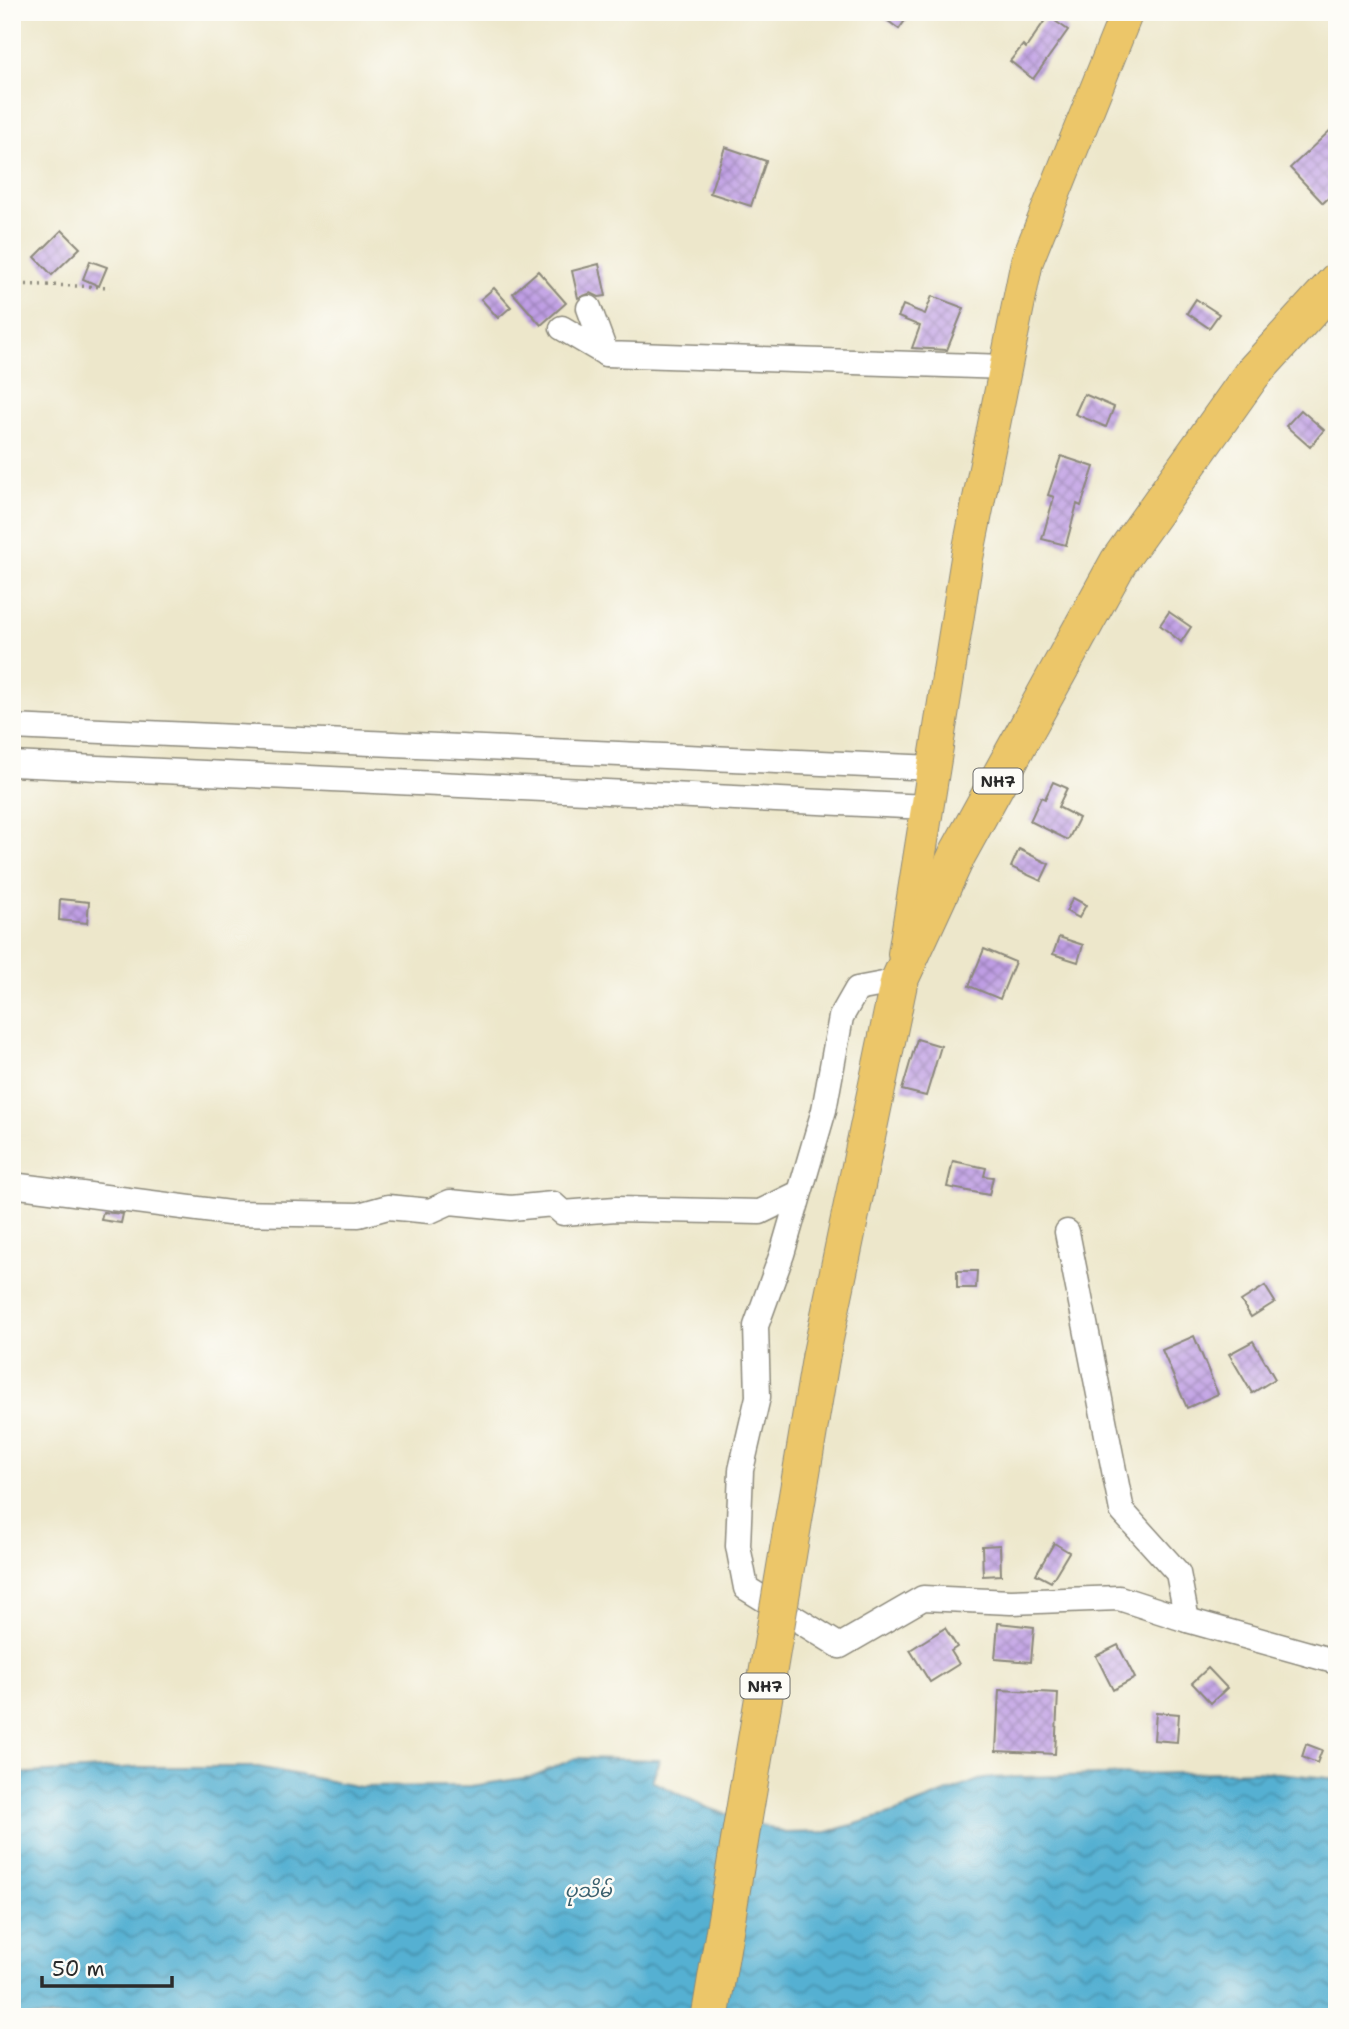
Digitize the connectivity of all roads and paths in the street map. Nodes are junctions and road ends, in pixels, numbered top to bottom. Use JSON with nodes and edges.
{"nodes":[{"id":1,"x":1127,"y":12,"type":"edge"},
{"id":2,"x":1337,"y":281,"type":"edge"},
{"id":3,"x":12,"y":284,"type":"edge"},
{"id":4,"x":110,"y":287,"type":"dead end"},
{"id":5,"x":589,"y":308,"type":"dead end"},
{"id":6,"x":562,"y":328,"type":"dead end"},
{"id":7,"x":606,"y":354,"type":"junction"},
{"id":8,"x":1006,"y":367,"type":"junction"},
{"id":9,"x":12,"y":727,"type":"edge"},
{"id":10,"x":12,"y":764,"type":"edge"},
{"id":11,"x":933,"y":768,"type":"junction"},
{"id":12,"x":927,"y":807,"type":"junction"},
{"id":13,"x":899,"y":981,"type":"junction"},
{"id":14,"x":12,"y":1185,"type":"edge"},
{"id":15,"x":800,"y":1193,"type":"junction"},
{"id":16,"x":1067,"y":1231,"type":"dead end"},
{"id":17,"x":1187,"y":1620,"type":"junction"},
{"id":18,"x":1337,"y":1662,"type":"edge"},
{"id":19,"x":710,"y":2017,"type":"edge"}],
"edges":[{"from":1,"to":8,"type":"main road"},
{"from":2,"to":13,"type":"highway","number":"NH7"},
{"from":3,"to":4,"type":"path"},
{"from":5,"to":7,"type":"street"},
{"from":6,"to":7,"type":"street"},
{"from":7,"to":8,"type":"street"},
{"from":8,"to":11,"type":"main road"},
{"from":9,"to":11,"type":"street"},
{"from":10,"to":12,"type":"street"},
{"from":11,"to":12,"type":"main road"},
{"from":12,"to":13,"type":"main road"},
{"from":13,"to":15,"type":"street"},
{"from":13,"to":19,"type":"highway","number":"NH7","bridge":true},
{"from":14,"to":15,"type":"street"},
{"from":15,"to":17,"type":"street"},
{"from":16,"to":17,"type":"street"},
{"from":17,"to":18,"type":"street"}]}
